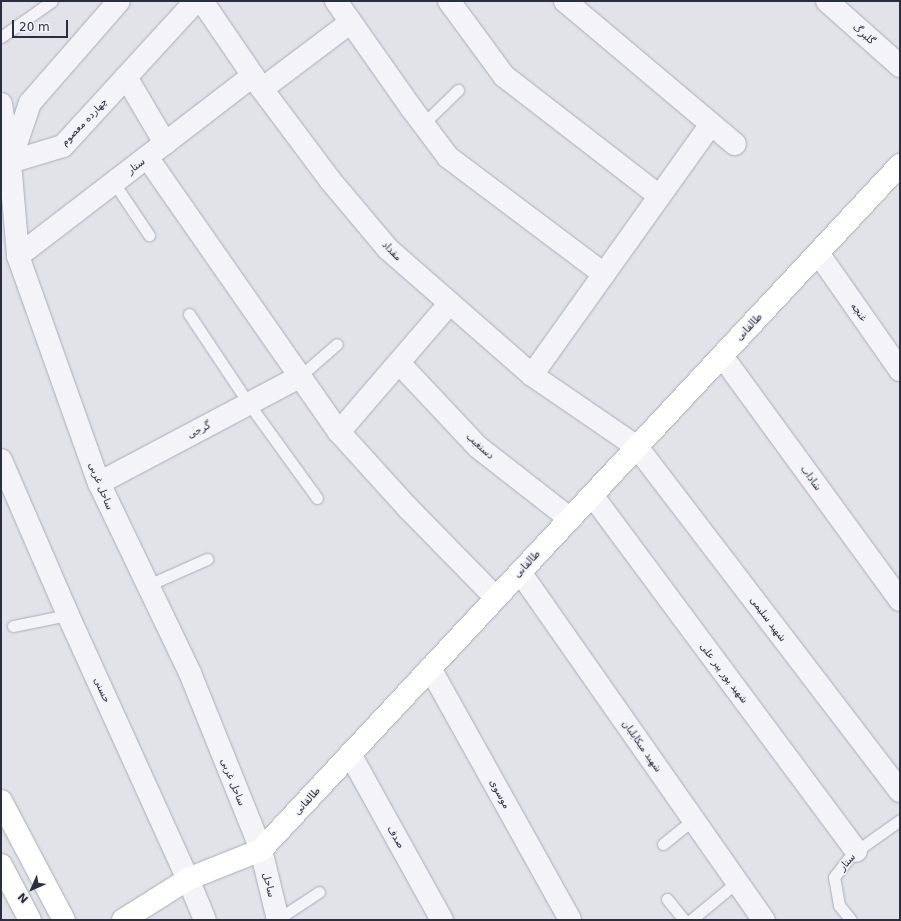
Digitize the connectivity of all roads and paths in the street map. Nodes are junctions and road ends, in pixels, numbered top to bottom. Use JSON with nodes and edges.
{"nodes":[{"id":1,"x":52,"y":1,"type":"edge"},
{"id":2,"x":119,"y":1,"type":"edge"},
{"id":3,"x":196,"y":1,"type":"edge"},
{"id":4,"x":202,"y":1,"type":"edge"},
{"id":5,"x":336,"y":1,"type":"edge"},
{"id":6,"x":449,"y":1,"type":"edge"},
{"id":7,"x":565,"y":1,"type":"edge"},
{"id":8,"x":827,"y":1,"type":"edge"},
{"id":9,"x":351,"y":22,"type":"junction"},
{"id":10,"x":1,"y":37,"type":"edge"},
{"id":11,"x":900,"y":66,"type":"edge"},
{"id":12,"x":126,"y":77,"type":"junction"},
{"id":13,"x":258,"y":83,"type":"junction"},
{"id":14,"x":458,"y":90,"type":"dead end"},
{"id":15,"x":1,"y":104,"type":"edge"},
{"id":16,"x":423,"y":124,"type":"junction"},
{"id":17,"x":711,"y":124,"type":"junction"},
{"id":18,"x":166,"y":143,"type":"junction"},
{"id":19,"x":735,"y":144,"type":"dead end"},
{"id":20,"x":148,"y":157,"type":"junction"},
{"id":21,"x":10,"y":162,"type":"junction"},
{"id":22,"x":900,"y":164,"type":"edge"},
{"id":23,"x":114,"y":182,"type":"junction"},
{"id":24,"x":6,"y":189,"type":"edge"},
{"id":25,"x":659,"y":196,"type":"junction"},
{"id":26,"x":149,"y":235,"type":"dead end"},
{"id":27,"x":818,"y":253,"type":"junction"},
{"id":28,"x":18,"y":256,"type":"junction"},
{"id":29,"x":604,"y":274,"type":"junction"},
{"id":30,"x":449,"y":304,"type":"junction"},
{"id":31,"x":189,"y":314,"type":"dead end"},
{"id":32,"x":337,"y":344,"type":"dead end"},
{"id":33,"x":722,"y":356,"type":"junction"},
{"id":34,"x":399,"y":363,"type":"junction"},
{"id":35,"x":900,"y":370,"type":"edge"},
{"id":36,"x":532,"y":375,"type":"junction"},
{"id":37,"x":299,"y":376,"type":"junction"},
{"id":38,"x":249,"y":404,"type":"junction"},
{"id":39,"x":339,"y":432,"type":"junction"},
{"id":40,"x":637,"y":447,"type":"junction"},
{"id":41,"x":1,"y":460,"type":"edge"},
{"id":42,"x":99,"y":483,"type":"junction"},
{"id":43,"x":592,"y":495,"type":"junction"},
{"id":44,"x":317,"y":498,"type":"dead end"},
{"id":45,"x":570,"y":519,"type":"junction"},
{"id":46,"x":207,"y":559,"type":"dead end"},
{"id":47,"x":520,"y":572,"type":"junction"},
{"id":48,"x":146,"y":586,"type":"junction"},
{"id":49,"x":496,"y":598,"type":"junction"},
{"id":50,"x":900,"y":600,"type":"edge"},
{"id":51,"x":68,"y":614,"type":"junction"},
{"id":52,"x":13,"y":626,"type":"dead end"},
{"id":53,"x":430,"y":668,"type":"junction"},
{"id":54,"x":350,"y":754,"type":"junction"},
{"id":55,"x":900,"y":791,"type":"edge"},
{"id":56,"x":1,"y":801,"type":"edge"},
{"id":57,"x":693,"y":820,"type":"junction"},
{"id":58,"x":900,"y":820,"type":"edge"},
{"id":59,"x":663,"y":844,"type":"dead end"},
{"id":60,"x":261,"y":850,"type":"junction"},
{"id":61,"x":856,"y":851,"type":"junction"},
{"id":62,"x":1,"y":865,"type":"edge"},
{"id":63,"x":188,"y":879,"type":"junction"},
{"id":64,"x":737,"y":882,"type":"junction"},
{"id":65,"x":319,"y":892,"type":"dead end"},
{"id":66,"x":667,"y":899,"type":"dead end"},
{"id":67,"x":278,"y":919,"type":"edge"},
{"id":68,"x":30,"y":920,"type":"edge"},
{"id":69,"x":64,"y":920,"type":"edge"},
{"id":70,"x":123,"y":920,"type":"edge"},
{"id":71,"x":205,"y":920,"type":"edge"},
{"id":72,"x":442,"y":920,"type":"edge"},
{"id":73,"x":570,"y":920,"type":"edge"},
{"id":74,"x":684,"y":920,"type":"edge"},
{"id":75,"x":691,"y":920,"type":"edge"},
{"id":76,"x":764,"y":920,"type":"edge"},
{"id":77,"x":851,"y":920,"type":"edge"}],
"edges":[{"from":1,"to":10,"type":"lane"},
{"from":2,"to":21,"type":"street"},
{"from":3,"to":12,"type":"street","name":"چهارده معصوم"},
{"from":4,"to":13,"type":"street","name":"مقداد"},
{"from":5,"to":9,"type":"street"},
{"from":6,"to":25,"type":"street"},
{"from":7,"to":17,"type":"street"},
{"from":8,"to":11,"type":"street","name":"گلبرگ"},
{"from":9,"to":13,"type":"street","name":"ستار"},
{"from":9,"to":16,"type":"street"},
{"from":12,"to":18,"type":"street"},
{"from":12,"to":21,"type":"street","name":"چهارده معصوم"},
{"from":13,"to":18,"type":"street","name":"ستار"},
{"from":13,"to":30,"type":"street","name":"مقداد"},
{"from":14,"to":16,"type":"lane"},
{"from":15,"to":21,"type":"street","name":"ساحل غربی"},
{"from":16,"to":29,"type":"street"},
{"from":17,"to":19,"type":"street"},
{"from":17,"to":25,"type":"street"},
{"from":18,"to":20,"type":"street","name":"ستار"},
{"from":20,"to":23,"type":"street","name":"ستار"},
{"from":20,"to":37,"type":"street"},
{"from":21,"to":24,"type":"street","name":"ساحل غربی"},
{"from":22,"to":27,"type":"street","name":"طالقانی"},
{"from":23,"to":26,"type":"lane"},
{"from":23,"to":28,"type":"street","name":"ستار"},
{"from":24,"to":28,"type":"street","name":"ساحل غربی"},
{"from":25,"to":29,"type":"street"},
{"from":27,"to":33,"type":"street","name":"طالقانی"},
{"from":27,"to":35,"type":"street","name":"غنچه"},
{"from":28,"to":42,"type":"street","name":"ساحل غربی"},
{"from":29,"to":36,"type":"street"},
{"from":30,"to":34,"type":"street"},
{"from":30,"to":36,"type":"street","name":"مقداد"},
{"from":31,"to":38,"type":"lane"},
{"from":32,"to":37,"type":"lane"},
{"from":33,"to":40,"type":"street","name":"طالقانی"},
{"from":33,"to":50,"type":"street","name":"شاداب"},
{"from":34,"to":39,"type":"street"},
{"from":34,"to":45,"type":"street","name":"دستغیب"},
{"from":36,"to":40,"type":"street","name":"مقداد"},
{"from":37,"to":38,"type":"street","name":"گرجی"},
{"from":37,"to":39,"type":"street"},
{"from":38,"to":42,"type":"street","name":"گرجی"},
{"from":38,"to":44,"type":"lane"},
{"from":39,"to":49,"type":"street"},
{"from":40,"to":43,"type":"street","name":"طالقانی"},
{"from":40,"to":55,"type":"street","name":"شهید سلیمی"},
{"from":41,"to":51,"type":"street","name":"حسنی"},
{"from":42,"to":48,"type":"street","name":"ساحل غربی"},
{"from":43,"to":45,"type":"street","name":"طالقانی"},
{"from":43,"to":61,"type":"street","name":"شهید پور پیر علی"},
{"from":45,"to":47,"type":"street","name":"طالقانی"},
{"from":46,"to":48,"type":"lane"},
{"from":47,"to":49,"type":"street","name":"طالقانی"},
{"from":47,"to":57,"type":"street","name":"شهید میکایلیان"},
{"from":48,"to":60,"type":"street","name":"ساحل غربی"},
{"from":49,"to":53,"type":"street","name":"طالقانی"},
{"from":51,"to":52,"type":"lane"},
{"from":51,"to":63,"type":"street","name":"حسنی"},
{"from":53,"to":54,"type":"street","name":"طالقانی"},
{"from":53,"to":73,"type":"street","name":"موسوی"},
{"from":54,"to":60,"type":"street","name":"طالقانی"},
{"from":54,"to":72,"type":"street","name":"صدف"},
{"from":56,"to":69,"type":"street"},
{"from":57,"to":59,"type":"lane"},
{"from":57,"to":64,"type":"street","name":"شهید میکایلیان"},
{"from":58,"to":61,"type":"lane","name":"ستار"},
{"from":60,"to":63,"type":"street","name":"طالقانی"},
{"from":60,"to":67,"type":"street","name":"ساحل"},
{"from":61,"to":77,"type":"lane","name":"ستار"},
{"from":62,"to":68,"type":"street"},
{"from":63,"to":70,"type":"street","name":"طالقانی"},
{"from":63,"to":71,"type":"street","name":"حسنی"},
{"from":64,"to":75,"type":"lane"},
{"from":64,"to":76,"type":"street","name":"شهید میکایلیان"},
{"from":65,"to":67,"type":"lane"},
{"from":66,"to":74,"type":"lane"}]}
